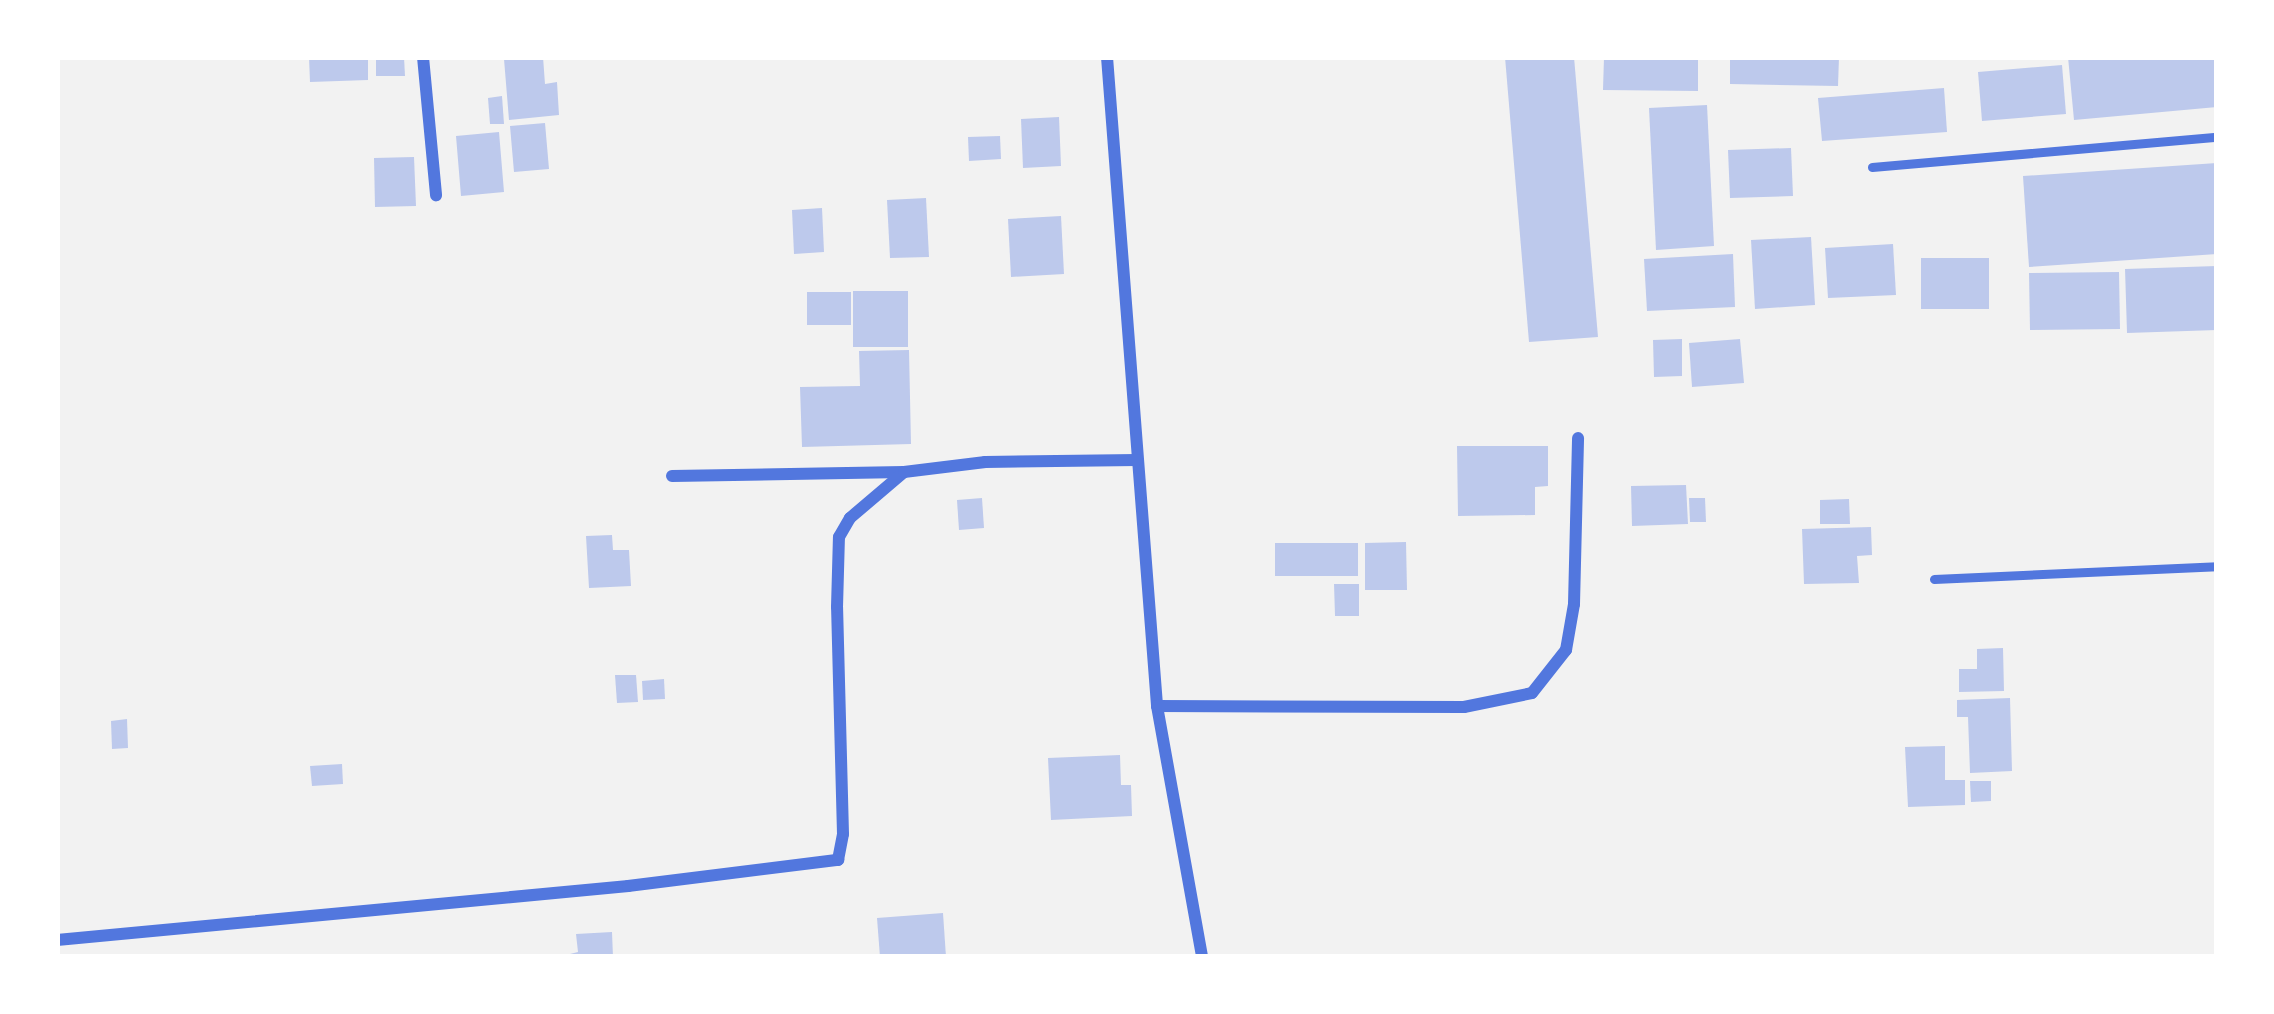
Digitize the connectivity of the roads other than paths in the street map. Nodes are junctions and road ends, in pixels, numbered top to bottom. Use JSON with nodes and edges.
{"nodes":[{"id":1,"x":424,"y":57,"type":"edge"},
{"id":2,"x":1107,"y":57,"type":"edge"},
{"id":3,"x":2217,"y":137,"type":"edge"},
{"id":4,"x":1872,"y":167,"type":"dead end"},
{"id":5,"x":436,"y":195,"type":"dead end"},
{"id":6,"x":1578,"y":438,"type":"dead end"},
{"id":7,"x":1137,"y":460,"type":"junction"},
{"id":8,"x":904,"y":472,"type":"junction"},
{"id":9,"x":672,"y":476,"type":"dead end"},
{"id":10,"x":2217,"y":566,"type":"edge"},
{"id":11,"x":1934,"y":579,"type":"dead end"},
{"id":12,"x":1157,"y":706,"type":"junction"},
{"id":13,"x":57,"y":940,"type":"edge"},
{"id":14,"x":1202,"y":957,"type":"edge"}],
"edges":[{"from":1,"to":5,"type":"street"},
{"from":2,"to":7,"type":"street"},
{"from":3,"to":4,"type":"lane"},
{"from":6,"to":12,"type":"street"},
{"from":7,"to":8,"type":"street"},
{"from":7,"to":12,"type":"street"},
{"from":8,"to":9,"type":"street"},
{"from":8,"to":13,"type":"street"},
{"from":10,"to":11,"type":"lane"},
{"from":12,"to":14,"type":"street"}]}
